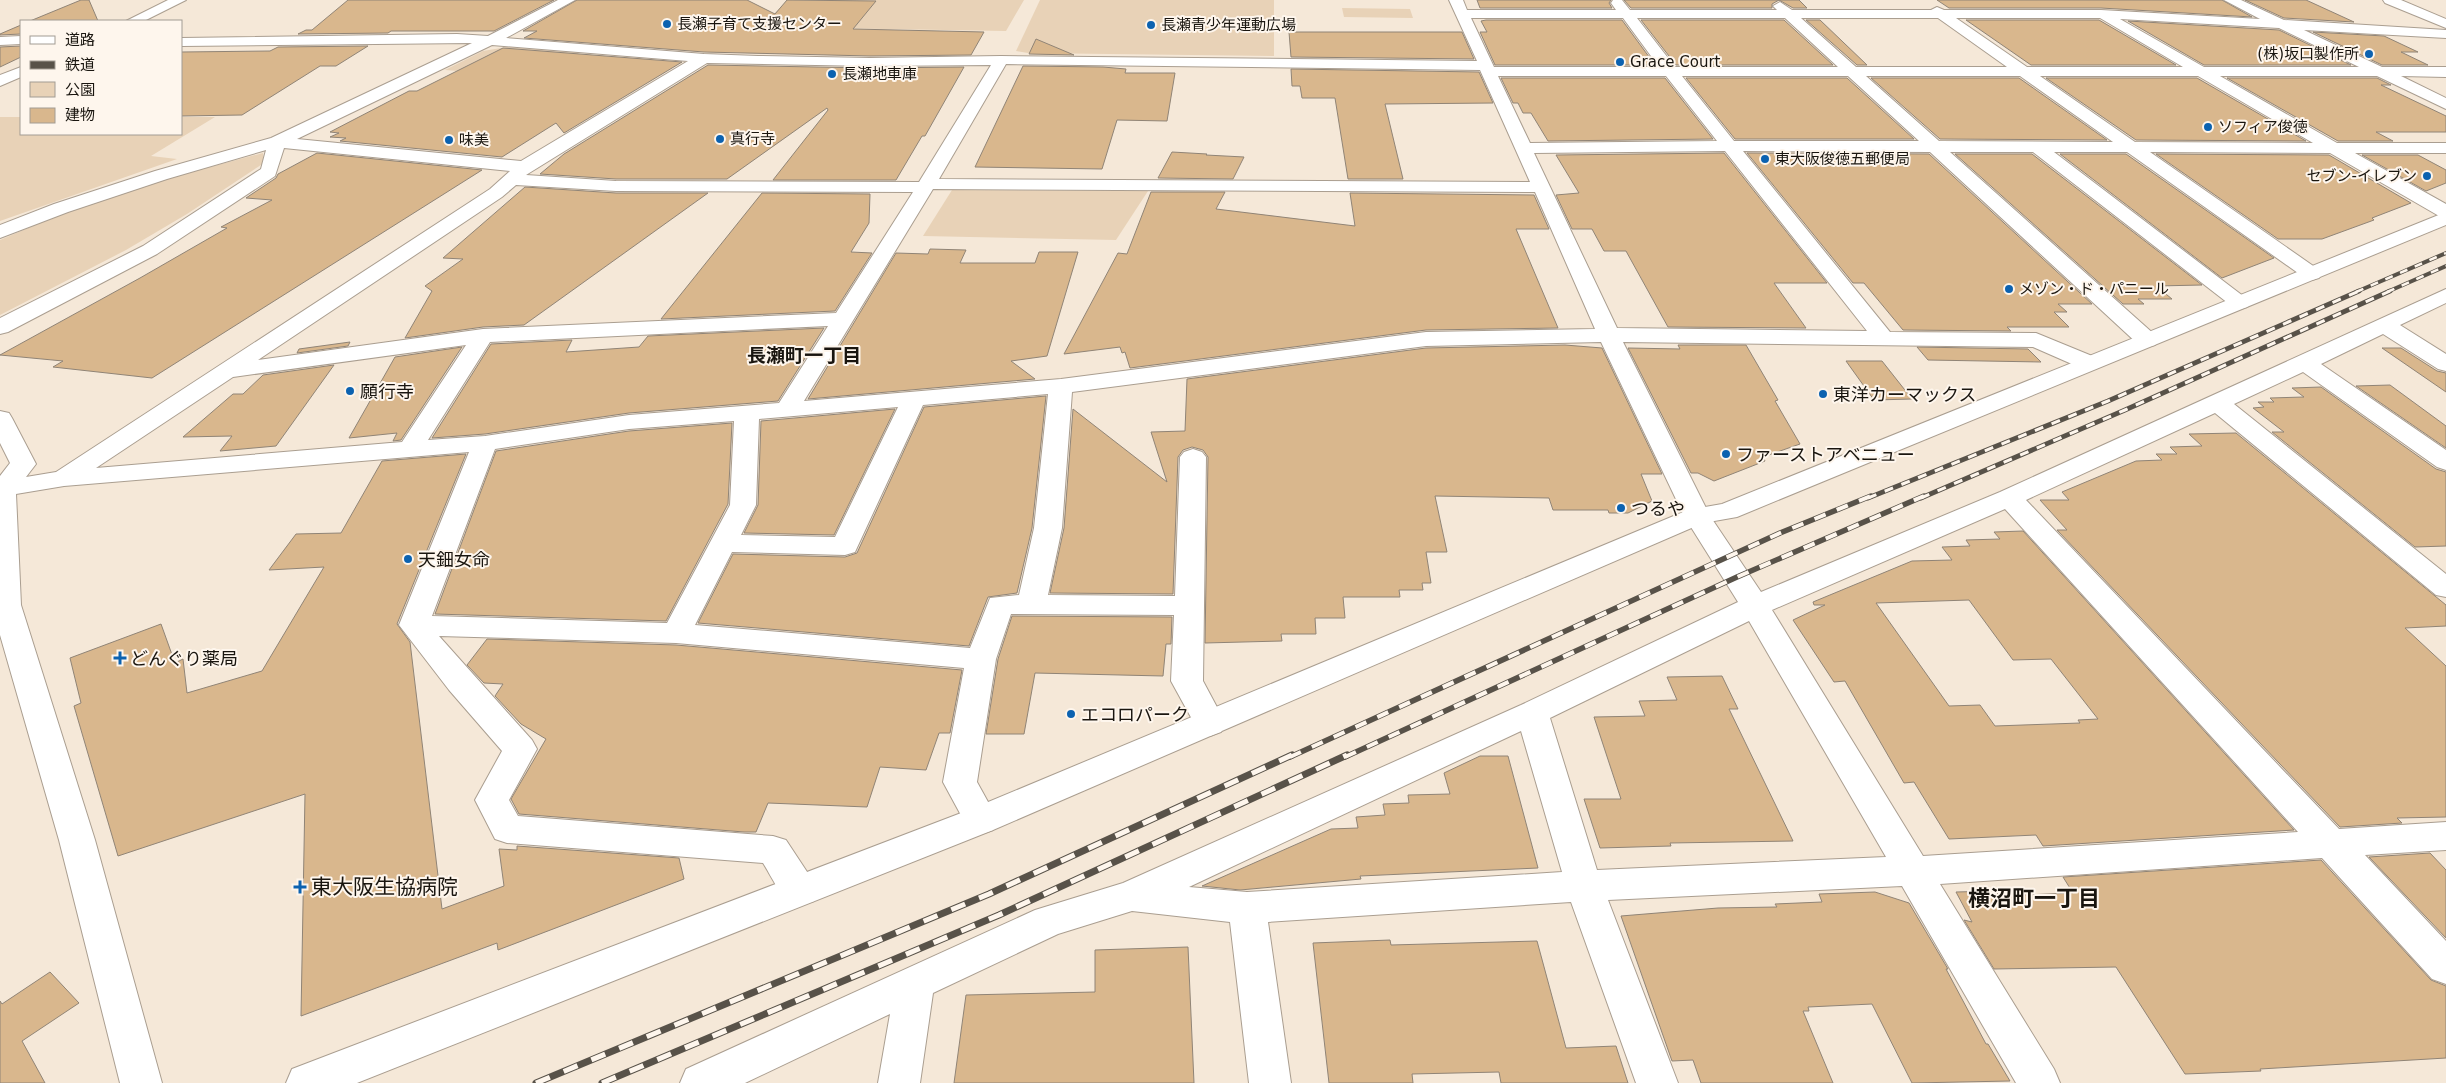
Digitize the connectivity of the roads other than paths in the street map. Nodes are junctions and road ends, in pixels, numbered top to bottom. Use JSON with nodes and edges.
{"nodes":[{"id":1,"x":179,"y":0,"type":"edge"},
{"id":2,"x":568,"y":0,"type":"edge"},
{"id":3,"x":1773,"y":0,"type":"edge"},
{"id":4,"x":1922,"y":0,"type":"edge"},
{"id":5,"x":2077,"y":0,"type":"edge"},
{"id":6,"x":2231,"y":0,"type":"edge"},
{"id":7,"x":2390,"y":0,"type":"edge"},
{"id":8,"x":1460,"y":7,"type":"edge"},
{"id":9,"x":1621,"y":7,"type":"edge"},
{"id":10,"x":1787,"y":12,"type":"junction"},
{"id":11,"x":1940,"y":13,"type":"junction"},
{"id":12,"x":2101,"y":14,"type":"junction"},
{"id":13,"x":135,"y":20,"type":"edge"},
{"id":14,"x":2278,"y":23,"type":"junction"},
{"id":15,"x":2446,"y":24,"type":"edge"},
{"id":16,"x":2446,"y":34,"type":"edge"},
{"id":17,"x":20,"y":40,"type":"edge"},
{"id":18,"x":491,"y":40,"type":"junction"},
{"id":19,"x":0,"y":41,"type":"edge"},
{"id":20,"x":182,"y":42,"type":"edge"},
{"id":21,"x":704,"y":58,"type":"junction"},
{"id":22,"x":1001,"y":60,"type":"junction"},
{"id":23,"x":1486,"y":68,"type":"junction"},
{"id":24,"x":1850,"y":70,"type":"junction"},
{"id":25,"x":20,"y":71,"type":"edge"},
{"id":26,"x":1670,"y":71,"type":"junction"},
{"id":27,"x":2024,"y":72,"type":"junction"},
{"id":28,"x":2204,"y":72,"type":"junction"},
{"id":29,"x":2379,"y":72,"type":"junction"},
{"id":30,"x":2446,"y":72,"type":"edge"},
{"id":31,"x":0,"y":81,"type":"edge"},
{"id":32,"x":2446,"y":104,"type":"edge"},
{"id":33,"x":277,"y":142,"type":"junction"},
{"id":34,"x":1729,"y":146,"type":"junction"},
{"id":35,"x":1933,"y":147,"type":"junction"},
{"id":36,"x":2037,"y":147,"type":"junction"},
{"id":37,"x":2132,"y":147,"type":"junction"},
{"id":38,"x":1523,"y":148,"type":"junction"},
{"id":39,"x":2446,"y":148,"type":"edge"},
{"id":40,"x":2334,"y":149,"type":"junction"},
{"id":41,"x":518,"y":173,"type":"junction"},
{"id":42,"x":926,"y":186,"type":"junction"},
{"id":43,"x":1540,"y":187,"type":"junction"},
{"id":44,"x":2444,"y":219,"type":"edge"},
{"id":45,"x":0,"y":232,"type":"edge"},
{"id":46,"x":2312,"y":274,"type":"junction"},
{"id":47,"x":2446,"y":295,"type":"edge"},
{"id":48,"x":2240,"y":303,"type":"junction"},
{"id":49,"x":843,"y":319,"type":"junction"},
{"id":50,"x":2385,"y":325,"type":"junction"},
{"id":51,"x":0,"y":327,"type":"edge"},
{"id":52,"x":1609,"y":335,"type":"junction"},
{"id":53,"x":483,"y":336,"type":"junction"},
{"id":54,"x":1884,"y":338,"type":"junction"},
{"id":55,"x":2147,"y":340,"type":"junction"},
{"id":56,"x":2089,"y":363,"type":"junction"},
{"id":57,"x":2305,"y":363,"type":"junction"},
{"id":58,"x":2446,"y":364,"type":"edge"},
{"id":59,"x":225,"y":371,"type":"junction"},
{"id":60,"x":1061,"y":386,"type":"junction"},
{"id":61,"x":914,"y":399,"type":"junction"},
{"id":62,"x":2218,"y":403,"type":"junction"},
{"id":63,"x":787,"y":410,"type":"junction"},
{"id":64,"x":747,"y":413,"type":"junction"},
{"id":65,"x":0,"y":418,"type":"edge"},
{"id":66,"x":485,"y":443,"type":"junction"},
{"id":67,"x":410,"y":449,"type":"junction"},
{"id":68,"x":1194,"y":457,"type":"dead end"},
{"id":69,"x":2446,"y":462,"type":"edge"},
{"id":70,"x":8,"y":475,"type":"edge"},
{"id":71,"x":64,"y":478,"type":"junction"},
{"id":72,"x":2009,"y":498,"type":"junction"},
{"id":73,"x":1698,"y":516,"type":"junction"},
{"id":74,"x":723,"y":543,"type":"junction"},
{"id":75,"x":2446,"y":588,"type":"edge"},
{"id":76,"x":1032,"y":604,"type":"junction"},
{"id":77,"x":1189,"y":606,"type":"junction"},
{"id":78,"x":1755,"y":606,"type":"junction"},
{"id":79,"x":414,"y":625,"type":"junction"},
{"id":80,"x":676,"y":633,"type":"junction"},
{"id":81,"x":981,"y":659,"type":"junction"},
{"id":82,"x":1532,"y":713,"type":"junction"},
{"id":83,"x":1210,"y":724,"type":"junction"},
{"id":84,"x":981,"y":820,"type":"junction"},
{"id":85,"x":2446,"y":836,"type":"edge"},
{"id":86,"x":2333,"y":844,"type":"junction"},
{"id":87,"x":1912,"y":871,"type":"junction"},
{"id":88,"x":1584,"y":886,"type":"junction"},
{"id":89,"x":801,"y":890,"type":"junction"},
{"id":90,"x":1132,"y":896,"type":"junction"},
{"id":91,"x":1247,"y":908,"type":"junction"},
{"id":92,"x":2446,"y":967,"type":"edge"},
{"id":93,"x":915,"y":983,"type":"junction"},
{"id":94,"x":141,"y":1083,"type":"edge"},
{"id":95,"x":307,"y":1083,"type":"edge"},
{"id":96,"x":701,"y":1083,"type":"edge"},
{"id":97,"x":899,"y":1083,"type":"edge"},
{"id":98,"x":1270,"y":1083,"type":"edge"},
{"id":99,"x":1656,"y":1083,"type":"edge"},
{"id":100,"x":2039,"y":1083,"type":"edge"}],
"edges":[{"from":1,"to":13,"type":"street"},
{"from":2,"to":18,"type":"street"},
{"from":3,"to":10,"type":"street"},
{"from":4,"to":11,"type":"street"},
{"from":5,"to":12,"type":"street"},
{"from":6,"to":14,"type":"street"},
{"from":7,"to":15,"type":"street"},
{"from":8,"to":9,"type":"street"},
{"from":8,"to":23,"type":"street"},
{"from":9,"to":10,"type":"street"},
{"from":9,"to":26,"type":"street"},
{"from":10,"to":11,"type":"street"},
{"from":10,"to":24,"type":"street"},
{"from":11,"to":12,"type":"street"},
{"from":11,"to":27,"type":"street"},
{"from":12,"to":14,"type":"street"},
{"from":12,"to":28,"type":"street"},
{"from":14,"to":16,"type":"street"},
{"from":14,"to":29,"type":"street"},
{"from":17,"to":19,"type":"street"},
{"from":18,"to":20,"type":"street"},
{"from":18,"to":21,"type":"street"},
{"from":18,"to":33,"type":"street"},
{"from":21,"to":22,"type":"street"},
{"from":21,"to":41,"type":"street"},
{"from":22,"to":23,"type":"street"},
{"from":22,"to":42,"type":"street"},
{"from":23,"to":26,"type":"street"},
{"from":23,"to":38,"type":"street"},
{"from":24,"to":26,"type":"street"},
{"from":24,"to":27,"type":"street"},
{"from":24,"to":35,"type":"street"},
{"from":25,"to":31,"type":"street"},
{"from":26,"to":34,"type":"street"},
{"from":27,"to":28,"type":"street"},
{"from":27,"to":37,"type":"street"},
{"from":28,"to":29,"type":"street"},
{"from":28,"to":40,"type":"street"},
{"from":29,"to":30,"type":"street"},
{"from":29,"to":32,"type":"street"},
{"from":33,"to":41,"type":"street"},
{"from":33,"to":45,"type":"street"},
{"from":33,"to":51,"type":"street"},
{"from":34,"to":35,"type":"street"},
{"from":34,"to":38,"type":"street"},
{"from":34,"to":54,"type":"street"},
{"from":35,"to":36,"type":"street"},
{"from":35,"to":55,"type":"street"},
{"from":36,"to":37,"type":"street"},
{"from":36,"to":48,"type":"street"},
{"from":37,"to":40,"type":"street"},
{"from":37,"to":46,"type":"street"},
{"from":38,"to":43,"type":"street"},
{"from":39,"to":40,"type":"street"},
{"from":40,"to":44,"type":"street"},
{"from":41,"to":42,"type":"street"},
{"from":41,"to":59,"type":"street"},
{"from":42,"to":43,"type":"street"},
{"from":42,"to":49,"type":"street"},
{"from":43,"to":52,"type":"street"},
{"from":44,"to":46,"type":"street"},
{"from":46,"to":48,"type":"street"},
{"from":47,"to":50,"type":"street"},
{"from":48,"to":55,"type":"street"},
{"from":49,"to":53,"type":"street"},
{"from":49,"to":63,"type":"street"},
{"from":50,"to":57,"type":"street"},
{"from":50,"to":58,"type":"street"},
{"from":52,"to":54,"type":"street"},
{"from":52,"to":60,"type":"street"},
{"from":52,"to":73,"type":"street"},
{"from":53,"to":59,"type":"street"},
{"from":53,"to":67,"type":"street"},
{"from":54,"to":56,"type":"street"},
{"from":55,"to":56,"type":"street"},
{"from":56,"to":73,"type":"street"},
{"from":57,"to":62,"type":"street"},
{"from":57,"to":69,"type":"street"},
{"from":59,"to":71,"type":"street"},
{"from":60,"to":61,"type":"street"},
{"from":60,"to":76,"type":"street"},
{"from":61,"to":63,"type":"street"},
{"from":61,"to":74,"type":"street"},
{"from":62,"to":72,"type":"street"},
{"from":62,"to":75,"type":"street"},
{"from":63,"to":64,"type":"street"},
{"from":64,"to":66,"type":"street"},
{"from":64,"to":74,"type":"street"},
{"from":65,"to":70,"type":"street"},
{"from":66,"to":67,"type":"street"},
{"from":66,"to":79,"type":"street"},
{"from":67,"to":71,"type":"street"},
{"from":68,"to":77,"type":"street"},
{"from":70,"to":71,"type":"street"},
{"from":70,"to":94,"type":"street"},
{"from":72,"to":78,"type":"street"},
{"from":72,"to":86,"type":"street"},
{"from":73,"to":78,"type":"street"},
{"from":73,"to":83,"type":"street"},
{"from":74,"to":80,"type":"street"},
{"from":76,"to":77,"type":"street"},
{"from":76,"to":81,"type":"street"},
{"from":77,"to":83,"type":"street"},
{"from":78,"to":82,"type":"street"},
{"from":78,"to":87,"type":"street"},
{"from":79,"to":80,"type":"street"},
{"from":79,"to":89,"type":"street"},
{"from":80,"to":81,"type":"street"},
{"from":81,"to":84,"type":"street"},
{"from":82,"to":88,"type":"street"},
{"from":82,"to":90,"type":"street"},
{"from":83,"to":84,"type":"street"},
{"from":84,"to":89,"type":"street"},
{"from":85,"to":86,"type":"street"},
{"from":86,"to":87,"type":"street"},
{"from":86,"to":92,"type":"street"},
{"from":87,"to":88,"type":"street"},
{"from":87,"to":100,"type":"street"},
{"from":88,"to":91,"type":"street"},
{"from":88,"to":99,"type":"street"},
{"from":89,"to":95,"type":"street"},
{"from":90,"to":91,"type":"street"},
{"from":90,"to":93,"type":"street"},
{"from":91,"to":98,"type":"street"},
{"from":93,"to":96,"type":"street"},
{"from":93,"to":97,"type":"street"}]}
